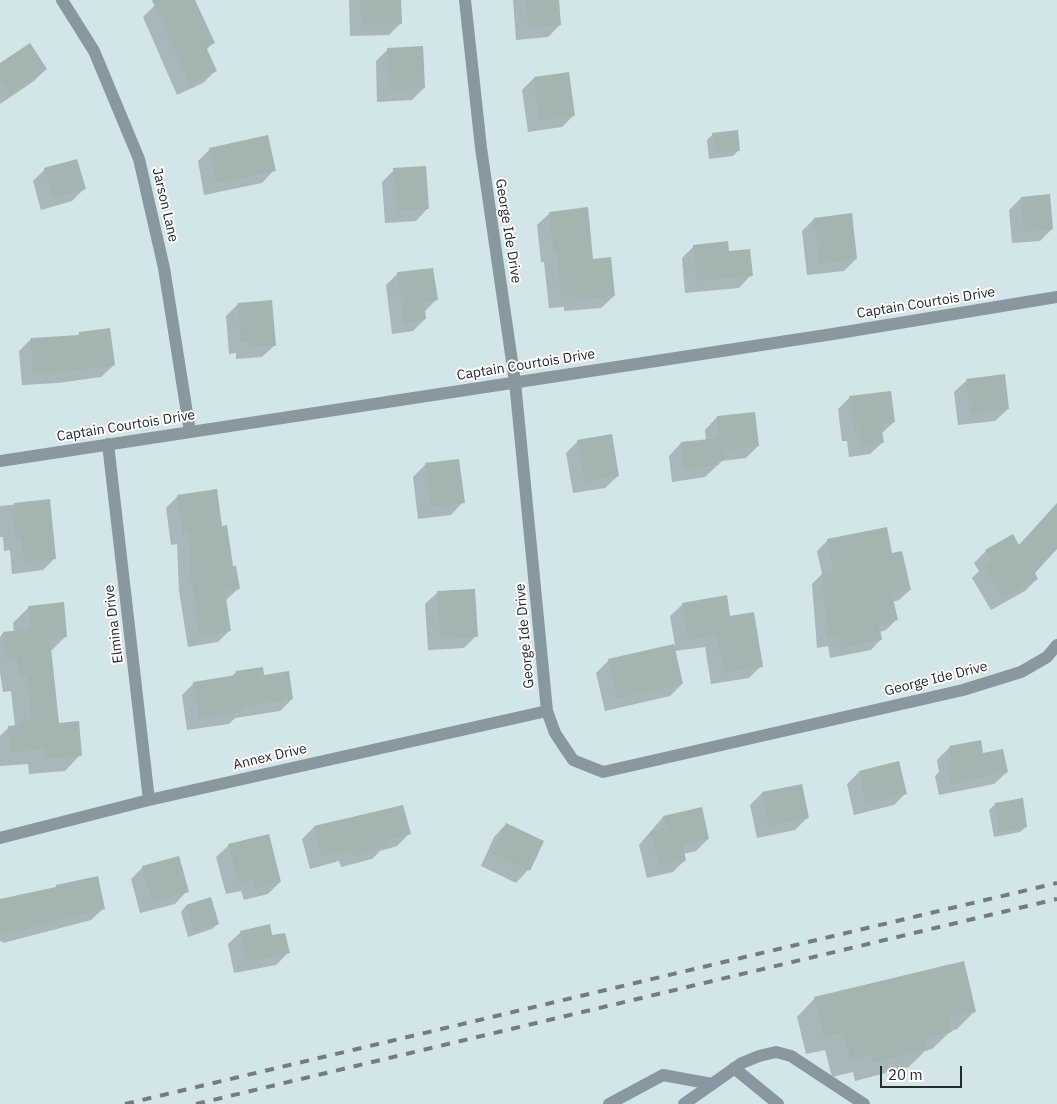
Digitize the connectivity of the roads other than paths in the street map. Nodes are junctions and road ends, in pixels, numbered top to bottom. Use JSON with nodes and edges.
{"nodes":[{"id":1,"x":62,"y":0,"type":"edge"},
{"id":2,"x":465,"y":0,"type":"edge"},
{"id":3,"x":1057,"y":296,"type":"edge"},
{"id":4,"x":516,"y":382,"type":"junction"},
{"id":5,"x":190,"y":432,"type":"junction"},
{"id":6,"x":108,"y":444,"type":"junction"},
{"id":7,"x":0,"y":461,"type":"edge"},
{"id":8,"x":1057,"y":645,"type":"edge"},
{"id":9,"x":547,"y":711,"type":"junction"},
{"id":10,"x":149,"y":800,"type":"junction"},
{"id":11,"x":0,"y":838,"type":"edge"},
{"id":12,"x":734,"y":1068,"type":"junction"},
{"id":13,"x":712,"y":1084,"type":"junction"},
{"id":14,"x":608,"y":1104,"type":"edge"},
{"id":15,"x":684,"y":1104,"type":"edge"},
{"id":16,"x":778,"y":1104,"type":"edge"},
{"id":17,"x":864,"y":1104,"type":"edge"}],
"edges":[{"from":1,"to":5,"type":"street","name":"Jarson Lane"},
{"from":2,"to":4,"type":"street","name":"George Ide Drive"},
{"from":3,"to":4,"type":"street","name":"Captain Courtois Drive"},
{"from":4,"to":5,"type":"street","name":"Captain Courtois Drive"},
{"from":4,"to":9,"type":"street","name":"George Ide Drive"},
{"from":5,"to":6,"type":"street","name":"Captain Courtois Drive"},
{"from":6,"to":7,"type":"street","name":"Captain Courtois Drive"},
{"from":6,"to":10,"type":"street","name":"Elmina Drive"},
{"from":8,"to":9,"type":"street","name":"George Ide Drive"},
{"from":9,"to":10,"type":"street","name":"Annex Drive"},
{"from":10,"to":11,"type":"street","name":"Annex Drive"},
{"from":12,"to":13,"type":"street"},
{"from":12,"to":16,"type":"street"},
{"from":12,"to":17,"type":"street"},
{"from":13,"to":14,"type":"street"},
{"from":13,"to":15,"type":"street"}]}
